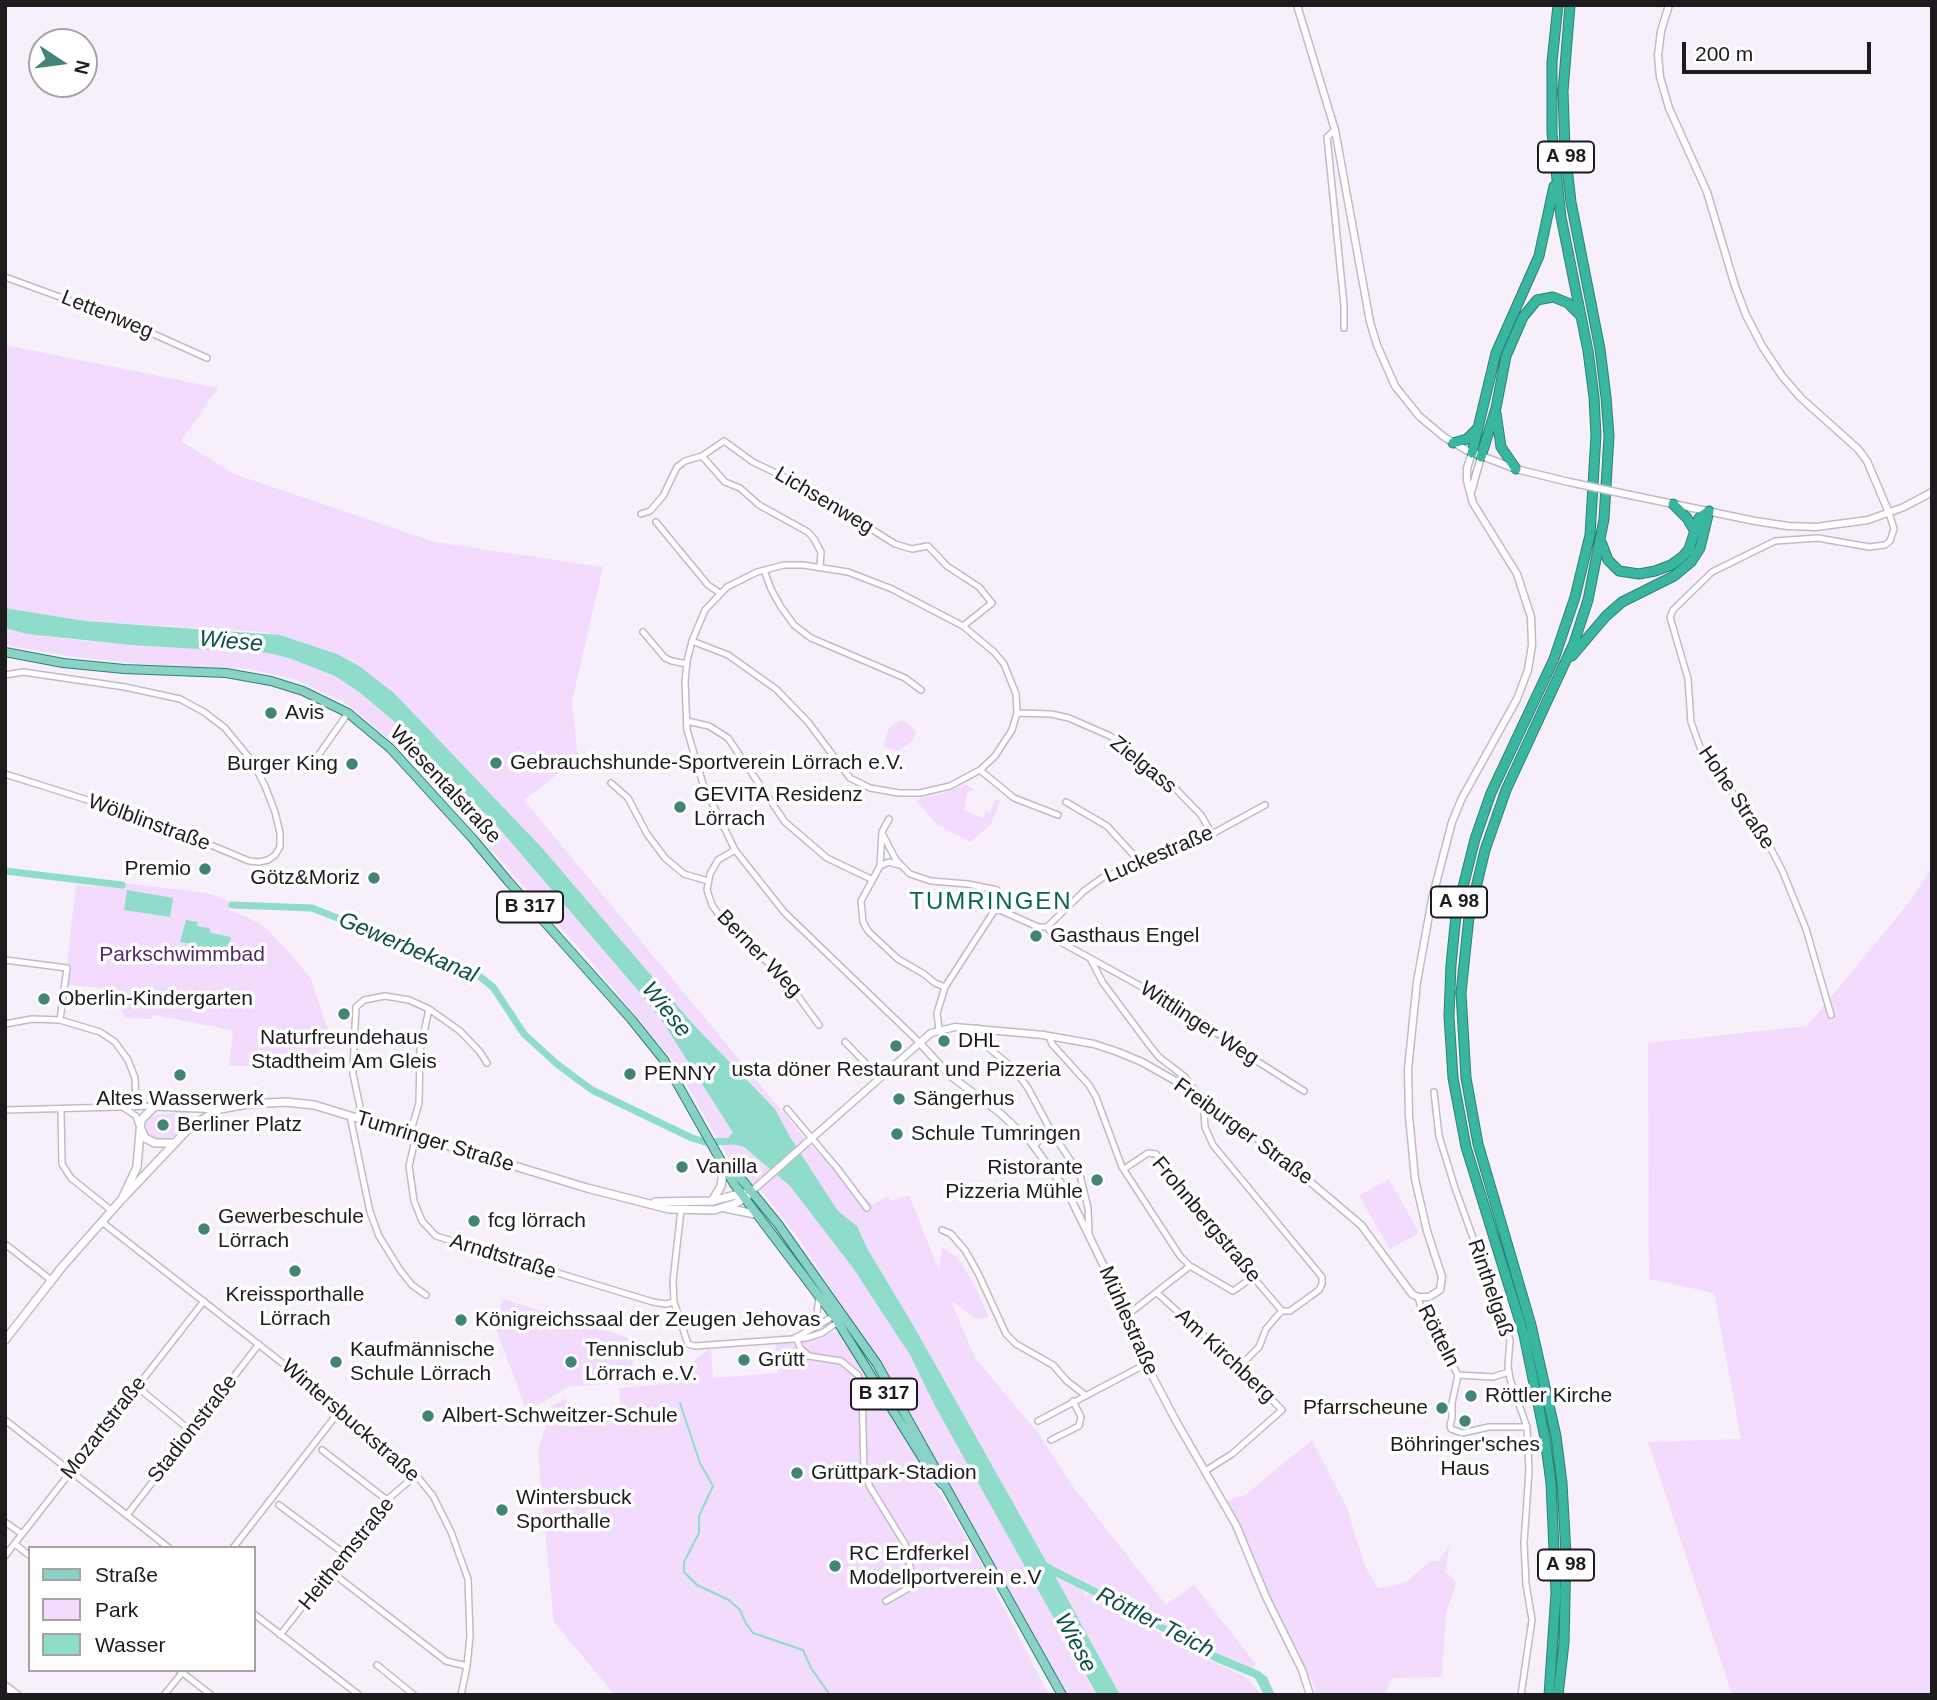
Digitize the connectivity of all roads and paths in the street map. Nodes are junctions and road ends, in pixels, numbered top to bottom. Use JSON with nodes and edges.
{"nodes":[{"id":1,"x":1297,"y":5,"type":"edge"},
{"id":2,"x":1558,"y":5,"type":"edge"},
{"id":3,"x":1570,"y":5,"type":"edge"},
{"id":4,"x":1669,"y":5,"type":"edge"},
{"id":5,"x":1335,"y":130,"type":"junction"},
{"id":6,"x":1555,"y":177,"type":"junction"},
{"id":7,"x":5,"y":277,"type":"edge"},
{"id":8,"x":1581,"y":316,"type":"junction"},
{"id":9,"x":1344,"y":328,"type":"dead end"},
{"id":10,"x":207,"y":358,"type":"dead end"},
{"id":11,"x":1496,"y":408,"type":"junction"},
{"id":12,"x":1479,"y":426,"type":"junction"},
{"id":13,"x":1453,"y":443,"type":"junction"},
{"id":14,"x":1472,"y":453,"type":"junction"},
{"id":15,"x":702,"y":456,"type":"junction"},
{"id":16,"x":1481,"y":457,"type":"junction"},
{"id":17,"x":1517,"y":469,"type":"junction"},
{"id":18,"x":1932,"y":492,"type":"edge"},
{"id":19,"x":1470,"y":494,"type":"junction"},
{"id":20,"x":1673,"y":504,"type":"junction"},
{"id":21,"x":1709,"y":512,"type":"junction"},
{"id":22,"x":1889,"y":513,"type":"junction"},
{"id":23,"x":642,"y":514,"type":"dead end"},
{"id":24,"x":656,"y":522,"type":"dead end"},
{"id":25,"x":1694,"y":530,"type":"junction"},
{"id":26,"x":1601,"y":542,"type":"junction"},
{"id":27,"x":820,"y":567,"type":"junction"},
{"id":28,"x":765,"y":570,"type":"junction"},
{"id":29,"x":720,"y":593,"type":"junction"},
{"id":30,"x":963,"y":626,"type":"junction"},
{"id":31,"x":643,"y":632,"type":"dead end"},
{"id":32,"x":692,"y":641,"type":"junction"},
{"id":33,"x":5,"y":652,"type":"edge"},
{"id":34,"x":1566,"y":662,"type":"junction"},
{"id":35,"x":687,"y":664,"type":"junction"},
{"id":36,"x":5,"y":675,"type":"edge"},
{"id":37,"x":921,"y":690,"type":"dead end"},
{"id":38,"x":348,"y":713,"type":"junction"},
{"id":39,"x":1017,"y":713,"type":"junction"},
{"id":40,"x":687,"y":721,"type":"junction"},
{"id":41,"x":316,"y":760,"type":"dead end"},
{"id":42,"x":980,"y":769,"type":"junction"},
{"id":43,"x":5,"y":775,"type":"edge"},
{"id":44,"x":611,"y":783,"type":"dead end"},
{"id":45,"x":1066,"y":802,"type":"dead end"},
{"id":46,"x":1265,"y":804,"type":"dead end"},
{"id":47,"x":1058,"y":815,"type":"dead end"},
{"id":48,"x":889,"y":819,"type":"dead end"},
{"id":49,"x":882,"y":832,"type":"junction"},
{"id":50,"x":1212,"y":834,"type":"junction"},
{"id":51,"x":734,"y":850,"type":"junction"},
{"id":52,"x":1140,"y":862,"type":"junction"},
{"id":53,"x":880,"y":866,"type":"junction"},
{"id":54,"x":901,"y":866,"type":"junction"},
{"id":55,"x":871,"y":879,"type":"junction"},
{"id":56,"x":708,"y":881,"type":"junction"},
{"id":57,"x":1000,"y":909,"type":"junction"},
{"id":58,"x":1047,"y":928,"type":"junction"},
{"id":59,"x":5,"y":960,"type":"edge"},
{"id":60,"x":1091,"y":960,"type":"junction"},
{"id":61,"x":945,"y":987,"type":"junction"},
{"id":62,"x":429,"y":1009,"type":"junction"},
{"id":63,"x":1831,"y":1015,"type":"dead end"},
{"id":64,"x":60,"y":1020,"type":"junction"},
{"id":65,"x":5,"y":1024,"type":"edge"},
{"id":66,"x":819,"y":1026,"type":"dead end"},
{"id":67,"x":939,"y":1030,"type":"junction"},
{"id":68,"x":977,"y":1032,"type":"junction"},
{"id":69,"x":1049,"y":1036,"type":"junction"},
{"id":70,"x":845,"y":1042,"type":"dead end"},
{"id":71,"x":919,"y":1042,"type":"junction"},
{"id":72,"x":487,"y":1063,"type":"dead end"},
{"id":73,"x":880,"y":1078,"type":"junction"},
{"id":74,"x":1304,"y":1091,"type":"dead end"},
{"id":75,"x":1195,"y":1092,"type":"junction"},
{"id":76,"x":1434,"y":1092,"type":"dead end"},
{"id":77,"x":1203,"y":1098,"type":"junction"},
{"id":78,"x":155,"y":1105,"type":"junction"},
{"id":79,"x":136,"y":1106,"type":"junction"},
{"id":80,"x":124,"y":1108,"type":"junction"},
{"id":81,"x":193,"y":1108,"type":"junction"},
{"id":82,"x":61,"y":1109,"type":"junction"},
{"id":83,"x":220,"y":1109,"type":"junction"},
{"id":84,"x":787,"y":1109,"type":"dead end"},
{"id":85,"x":5,"y":1110,"type":"edge"},
{"id":86,"x":354,"y":1117,"type":"junction"},
{"id":87,"x":139,"y":1126,"type":"junction"},
{"id":88,"x":190,"y":1127,"type":"junction"},
{"id":89,"x":1051,"y":1131,"type":"junction"},
{"id":90,"x":413,"y":1135,"type":"junction"},
{"id":91,"x":811,"y":1139,"type":"junction"},
{"id":92,"x":175,"y":1143,"type":"junction"},
{"id":93,"x":1033,"y":1146,"type":"junction"},
{"id":94,"x":724,"y":1165,"type":"junction"},
{"id":95,"x":1124,"y":1169,"type":"junction"},
{"id":96,"x":752,"y":1191,"type":"junction"},
{"id":97,"x":742,"y":1196,"type":"junction"},
{"id":98,"x":122,"y":1199,"type":"junction"},
{"id":99,"x":712,"y":1200,"type":"junction"},
{"id":100,"x":682,"y":1206,"type":"junction"},
{"id":101,"x":725,"y":1208,"type":"junction"},
{"id":102,"x":867,"y":1208,"type":"dead end"},
{"id":103,"x":112,"y":1211,"type":"junction"},
{"id":104,"x":755,"y":1214,"type":"junction"},
{"id":105,"x":102,"y":1222,"type":"junction"},
{"id":106,"x":942,"y":1230,"type":"dead end"},
{"id":107,"x":1088,"y":1234,"type":"junction"},
{"id":108,"x":5,"y":1244,"type":"edge"},
{"id":109,"x":1191,"y":1266,"type":"junction"},
{"id":110,"x":1253,"y":1277,"type":"junction"},
{"id":111,"x":51,"y":1280,"type":"junction"},
{"id":112,"x":1157,"y":1293,"type":"junction"},
{"id":113,"x":426,"y":1295,"type":"dead end"},
{"id":114,"x":819,"y":1295,"type":"junction"},
{"id":115,"x":1418,"y":1297,"type":"junction"},
{"id":116,"x":204,"y":1301,"type":"junction"},
{"id":117,"x":674,"y":1302,"type":"junction"},
{"id":118,"x":1282,"y":1311,"type":"junction"},
{"id":119,"x":1126,"y":1316,"type":"junction"},
{"id":120,"x":839,"y":1318,"type":"junction"},
{"id":121,"x":815,"y":1327,"type":"junction"},
{"id":122,"x":796,"y":1337,"type":"junction"},
{"id":123,"x":5,"y":1340,"type":"edge"},
{"id":124,"x":259,"y":1344,"type":"junction"},
{"id":125,"x":1146,"y":1364,"type":"junction"},
{"id":126,"x":1239,"y":1367,"type":"junction"},
{"id":127,"x":1509,"y":1372,"type":"junction"},
{"id":128,"x":1458,"y":1376,"type":"junction"},
{"id":129,"x":136,"y":1387,"type":"junction"},
{"id":130,"x":1085,"y":1395,"type":"junction"},
{"id":131,"x":1073,"y":1401,"type":"junction"},
{"id":132,"x":341,"y":1409,"type":"junction"},
{"id":133,"x":5,"y":1420,"type":"edge"},
{"id":134,"x":1038,"y":1421,"type":"dead end"},
{"id":135,"x":1527,"y":1427,"type":"junction"},
{"id":136,"x":191,"y":1431,"type":"junction"},
{"id":137,"x":1051,"y":1440,"type":"dead end"},
{"id":138,"x":322,"y":1450,"type":"dead end"},
{"id":139,"x":70,"y":1470,"type":"junction"},
{"id":140,"x":1205,"y":1471,"type":"junction"},
{"id":141,"x":416,"y":1475,"type":"junction"},
{"id":142,"x":387,"y":1500,"type":"junction"},
{"id":143,"x":279,"y":1505,"type":"dead end"},
{"id":144,"x":127,"y":1515,"type":"junction"},
{"id":145,"x":5,"y":1522,"type":"edge"},
{"id":146,"x":22,"y":1534,"type":"junction"},
{"id":147,"x":15,"y":1544,"type":"junction"},
{"id":148,"x":166,"y":1546,"type":"edge"},
{"id":149,"x":235,"y":1546,"type":"edge"},
{"id":150,"x":28,"y":1554,"type":"edge"},
{"id":151,"x":5,"y":1556,"type":"edge"},
{"id":152,"x":349,"y":1557,"type":"junction"},
{"id":153,"x":336,"y":1571,"type":"junction"},
{"id":154,"x":886,"y":1601,"type":"dead end"},
{"id":155,"x":256,"y":1616,"type":"edge"},
{"id":156,"x":280,"y":1635,"type":"junction"},
{"id":157,"x":377,"y":1665,"type":"dead end"},
{"id":158,"x":467,"y":1666,"type":"junction"},
{"id":159,"x":179,"y":1672,"type":"edge"},
{"id":160,"x":181,"y":1672,"type":"edge"},
{"id":161,"x":5,"y":1686,"type":"edge"},
{"id":162,"x":17,"y":1695,"type":"edge"},
{"id":163,"x":164,"y":1695,"type":"edge"},
{"id":164,"x":211,"y":1695,"type":"edge"},
{"id":165,"x":359,"y":1695,"type":"edge"},
{"id":166,"x":414,"y":1695,"type":"edge"},
{"id":167,"x":461,"y":1695,"type":"edge"},
{"id":168,"x":1062,"y":1695,"type":"edge"},
{"id":169,"x":1310,"y":1695,"type":"edge"},
{"id":170,"x":1521,"y":1695,"type":"edge"},
{"id":171,"x":1549,"y":1695,"type":"edge"},
{"id":172,"x":1558,"y":1695,"type":"edge"}],
"edges":[{"from":1,"to":5,"type":"street"},
{"from":2,"to":6,"type":"highway","number":"A 98"},
{"from":3,"to":26,"type":"highway","number":"A 98"},
{"from":4,"to":22,"type":"street"},
{"from":5,"to":9,"type":"street"},
{"from":5,"to":13,"type":"street"},
{"from":6,"to":8,"type":"highway","number":"A 98"},
{"from":6,"to":12,"type":"highway"},
{"from":7,"to":10,"type":"street","name":"Lettenweg"},
{"from":8,"to":11,"type":"highway"},
{"from":8,"to":171,"type":"highway","number":"A 98"},
{"from":11,"to":16,"type":"highway"},
{"from":11,"to":17,"type":"highway"},
{"from":12,"to":13,"type":"highway"},
{"from":12,"to":14,"type":"highway"},
{"from":13,"to":14,"type":"street"},
{"from":14,"to":16,"type":"street"},
{"from":14,"to":19,"type":"street"},
{"from":15,"to":23,"type":"street"},
{"from":15,"to":27,"type":"street"},
{"from":15,"to":30,"type":"street","name":"Lichsenweg"},
{"from":16,"to":17,"type":"street"},
{"from":16,"to":19,"type":"street"},
{"from":17,"to":20,"type":"street","bridge":true},
{"from":18,"to":22,"type":"street"},
{"from":19,"to":115,"type":"street"},
{"from":20,"to":21,"type":"street"},
{"from":20,"to":25,"type":"highway"},
{"from":21,"to":22,"type":"street"},
{"from":21,"to":25,"type":"highway"},
{"from":21,"to":34,"type":"highway"},
{"from":22,"to":63,"type":"street","name":"Hohe Straße"},
{"from":24,"to":29,"type":"street"},
{"from":25,"to":26,"type":"highway"},
{"from":26,"to":34,"type":"highway","number":"A 98"},
{"from":27,"to":28,"type":"street"},
{"from":27,"to":30,"type":"street"},
{"from":28,"to":29,"type":"street"},
{"from":28,"to":37,"type":"street"},
{"from":29,"to":32,"type":"street"},
{"from":30,"to":39,"type":"street"},
{"from":31,"to":35,"type":"street"},
{"from":32,"to":35,"type":"street"},
{"from":32,"to":42,"type":"street"},
{"from":33,"to":38,"type":"main road","name":"Wiesentalstraße","number":"B 317"},
{"from":34,"to":172,"type":"highway","number":"A 98"},
{"from":35,"to":40,"type":"street"},
{"from":36,"to":43,"type":"street","name":"Wölblinstraße"},
{"from":38,"to":41,"type":"street"},
{"from":38,"to":94,"type":"main road","name":"Wiesentalstraße","number":"B 317"},
{"from":39,"to":42,"type":"street"},
{"from":39,"to":50,"type":"street","name":"Zielgass"},
{"from":40,"to":51,"type":"street"},
{"from":40,"to":55,"type":"street"},
{"from":42,"to":47,"type":"street"},
{"from":44,"to":56,"type":"street"},
{"from":45,"to":52,"type":"street"},
{"from":46,"to":50,"type":"street","name":"Luckestraße"},
{"from":48,"to":49,"type":"street"},
{"from":49,"to":53,"type":"street"},
{"from":49,"to":54,"type":"street"},
{"from":50,"to":52,"type":"street","name":"Luckestraße"},
{"from":51,"to":56,"type":"street"},
{"from":51,"to":71,"type":"street"},
{"from":52,"to":58,"type":"street","name":"Luckestraße"},
{"from":53,"to":54,"type":"street"},
{"from":53,"to":55,"type":"street"},
{"from":54,"to":57,"type":"street"},
{"from":55,"to":61,"type":"street"},
{"from":56,"to":66,"type":"street","name":"Berner Weg"},
{"from":57,"to":58,"type":"street"},
{"from":57,"to":61,"type":"street"},
{"from":58,"to":60,"type":"street","name":"Wittlinger Weg"},
{"from":59,"to":64,"type":"street"},
{"from":60,"to":74,"type":"street","name":"Wittlinger Weg"},
{"from":60,"to":75,"type":"street"},
{"from":61,"to":67,"type":"street"},
{"from":62,"to":72,"type":"street"},
{"from":62,"to":86,"type":"street"},
{"from":62,"to":90,"type":"street","name":"Arndtstraße"},
{"from":64,"to":65,"type":"street"},
{"from":64,"to":79,"type":"street"},
{"from":67,"to":68,"type":"street","name":"Freiburger Straße"},
{"from":67,"to":71,"type":"street","name":"Freiburger Straße"},
{"from":68,"to":69,"type":"street","name":"Freiburger Straße"},
{"from":68,"to":89,"type":"street"},
{"from":69,"to":75,"type":"street","name":"Freiburger Straße"},
{"from":69,"to":95,"type":"street"},
{"from":70,"to":73,"type":"street"},
{"from":71,"to":73,"type":"street","name":"Freiburger Straße"},
{"from":71,"to":93,"type":"street","name":"Mühlestraße"},
{"from":73,"to":91,"type":"street","name":"Freiburger Straße"},
{"from":75,"to":77,"type":"street","name":"Freiburger Straße"},
{"from":76,"to":127,"type":"street","name":"Rinthelgaß"},
{"from":77,"to":115,"type":"street","name":"Freiburger Straße"},
{"from":77,"to":118,"type":"street"},
{"from":78,"to":79,"type":"street","name":"Tumringer Straße"},
{"from":78,"to":81,"type":"main road","name":"Tumringer Straße"},
{"from":78,"to":87,"type":"main road"},
{"from":79,"to":80,"type":"street","name":"Tumringer Straße"},
{"from":80,"to":82,"type":"street","name":"Tumringer Straße"},
{"from":80,"to":87,"type":"street"},
{"from":81,"to":83,"type":"main road","name":"Tumringer Straße"},
{"from":81,"to":88,"type":"main road"},
{"from":82,"to":85,"type":"street","name":"Tumringer Straße"},
{"from":82,"to":103,"type":"street"},
{"from":83,"to":86,"type":"main road","name":"Tumringer Straße"},
{"from":83,"to":88,"type":"main road","name":"Tumringer Straße"},
{"from":84,"to":91,"type":"street"},
{"from":86,"to":90,"type":"main road","name":"Tumringer Straße"},
{"from":86,"to":113,"type":"street"},
{"from":87,"to":92,"type":"main road"},
{"from":87,"to":98,"type":"main road"},
{"from":88,"to":92,"type":"main road"},
{"from":89,"to":93,"type":"street"},
{"from":89,"to":107,"type":"street"},
{"from":90,"to":100,"type":"main road","name":"Tumringer Straße"},
{"from":90,"to":117,"type":"street","name":"Arndtstraße"},
{"from":91,"to":96,"type":"street","name":"Freiburger Straße"},
{"from":91,"to":102,"type":"street"},
{"from":92,"to":98,"type":"main road"},
{"from":93,"to":107,"type":"street","name":"Mühlestraße"},
{"from":94,"to":96,"type":"main road","number":"B 317"},
{"from":94,"to":97,"type":"main road","number":"B 317"},
{"from":94,"to":99,"type":"main road"},
{"from":95,"to":109,"type":"street"},
{"from":95,"to":110,"type":"street","name":"Frohnbergstraße"},
{"from":96,"to":97,"type":"main road","name":"Tumringer Straße"},
{"from":96,"to":120,"type":"main road","number":"B 317"},
{"from":97,"to":99,"type":"main road","name":"Tumringer Straße"},
{"from":97,"to":101,"type":"main road","name":"Tumringer Straße"},
{"from":97,"to":104,"type":"main road","number":"B 317"},
{"from":98,"to":103,"type":"main road"},
{"from":99,"to":100,"type":"main road","name":"Tumringer Straße"},
{"from":100,"to":101,"type":"main road","name":"Tumringer Straße"},
{"from":100,"to":117,"type":"street"},
{"from":101,"to":104,"type":"main road"},
{"from":103,"to":105,"type":"main road"},
{"from":104,"to":114,"type":"main road","number":"B 317"},
{"from":105,"to":111,"type":"main road"},
{"from":105,"to":116,"type":"street","name":"Wintersbuckstraße"},
{"from":106,"to":130,"type":"street"},
{"from":107,"to":119,"type":"street","name":"Mühlestraße"},
{"from":108,"to":111,"type":"street"},
{"from":109,"to":110,"type":"street"},
{"from":109,"to":112,"type":"street"},
{"from":110,"to":118,"type":"street","name":"Frohnbergstraße"},
{"from":111,"to":123,"type":"main road"},
{"from":112,"to":119,"type":"street"},
{"from":112,"to":126,"type":"street","name":"Am Kirchberg"},
{"from":114,"to":120,"type":"main road","number":"B 317"},
{"from":114,"to":121,"type":"street"},
{"from":115,"to":128,"type":"street","name":"Rötteln"},
{"from":116,"to":124,"type":"street","name":"Wintersbuckstraße"},
{"from":116,"to":129,"type":"street","name":"Mozartstraße"},
{"from":117,"to":122,"type":"street"},
{"from":118,"to":126,"type":"street"},
{"from":119,"to":125,"type":"street","name":"Mühlestraße"},
{"from":120,"to":121,"type":"street"},
{"from":120,"to":122,"type":"street"},
{"from":120,"to":168,"type":"main road","number":"B 317"},
{"from":121,"to":122,"type":"street"},
{"from":122,"to":154,"type":"street"},
{"from":124,"to":132,"type":"street","name":"Wintersbuckstraße"},
{"from":124,"to":136,"type":"street","name":"Stadionstraße"},
{"from":125,"to":130,"type":"street"},
{"from":125,"to":140,"type":"street","name":"Mühlestraße"},
{"from":126,"to":140,"type":"street","name":"Am Kirchberg"},
{"from":127,"to":128,"type":"street","name":"Rötteln"},
{"from":127,"to":135,"type":"street","name":"Rinthelgaß"},
{"from":128,"to":135,"type":"street","name":"Rötteln"},
{"from":129,"to":136,"type":"street"},
{"from":129,"to":139,"type":"street","name":"Mozartstraße"},
{"from":130,"to":131,"type":"street"},
{"from":131,"to":134,"type":"street"},
{"from":131,"to":137,"type":"street"},
{"from":132,"to":141,"type":"street","name":"Wintersbuckstraße"},
{"from":132,"to":149,"type":"street"},
{"from":133,"to":139,"type":"street"},
{"from":135,"to":170,"type":"street","name":"Rinthelgaß"},
{"from":136,"to":144,"type":"street","name":"Stadionstraße"},
{"from":138,"to":142,"type":"street"},
{"from":139,"to":144,"type":"street"},
{"from":139,"to":146,"type":"street","name":"Mozartstraße"},
{"from":140,"to":169,"type":"street","name":"Mühlestraße"},
{"from":141,"to":142,"type":"street","name":"Heithemstraße"},
{"from":141,"to":158,"type":"street","name":"Wintersbuckstraße"},
{"from":142,"to":152,"type":"street","name":"Heithemstraße"},
{"from":143,"to":152,"type":"street"},
{"from":144,"to":148,"type":"street"},
{"from":145,"to":146,"type":"street"},
{"from":146,"to":147,"type":"street","name":"Mozartstraße"},
{"from":147,"to":150,"type":"street"},
{"from":147,"to":151,"type":"street","name":"Mozartstraße"},
{"from":152,"to":153,"type":"street","name":"Heithemstraße"},
{"from":153,"to":156,"type":"street","name":"Heithemstraße"},
{"from":153,"to":158,"type":"street"},
{"from":155,"to":156,"type":"street"},
{"from":156,"to":165,"type":"street"},
{"from":157,"to":166,"type":"street"},
{"from":158,"to":167,"type":"street","name":"Wintersbuckstraße"},
{"from":159,"to":163,"type":"street"},
{"from":160,"to":164,"type":"street"},
{"from":161,"to":162,"type":"main road"}]}
